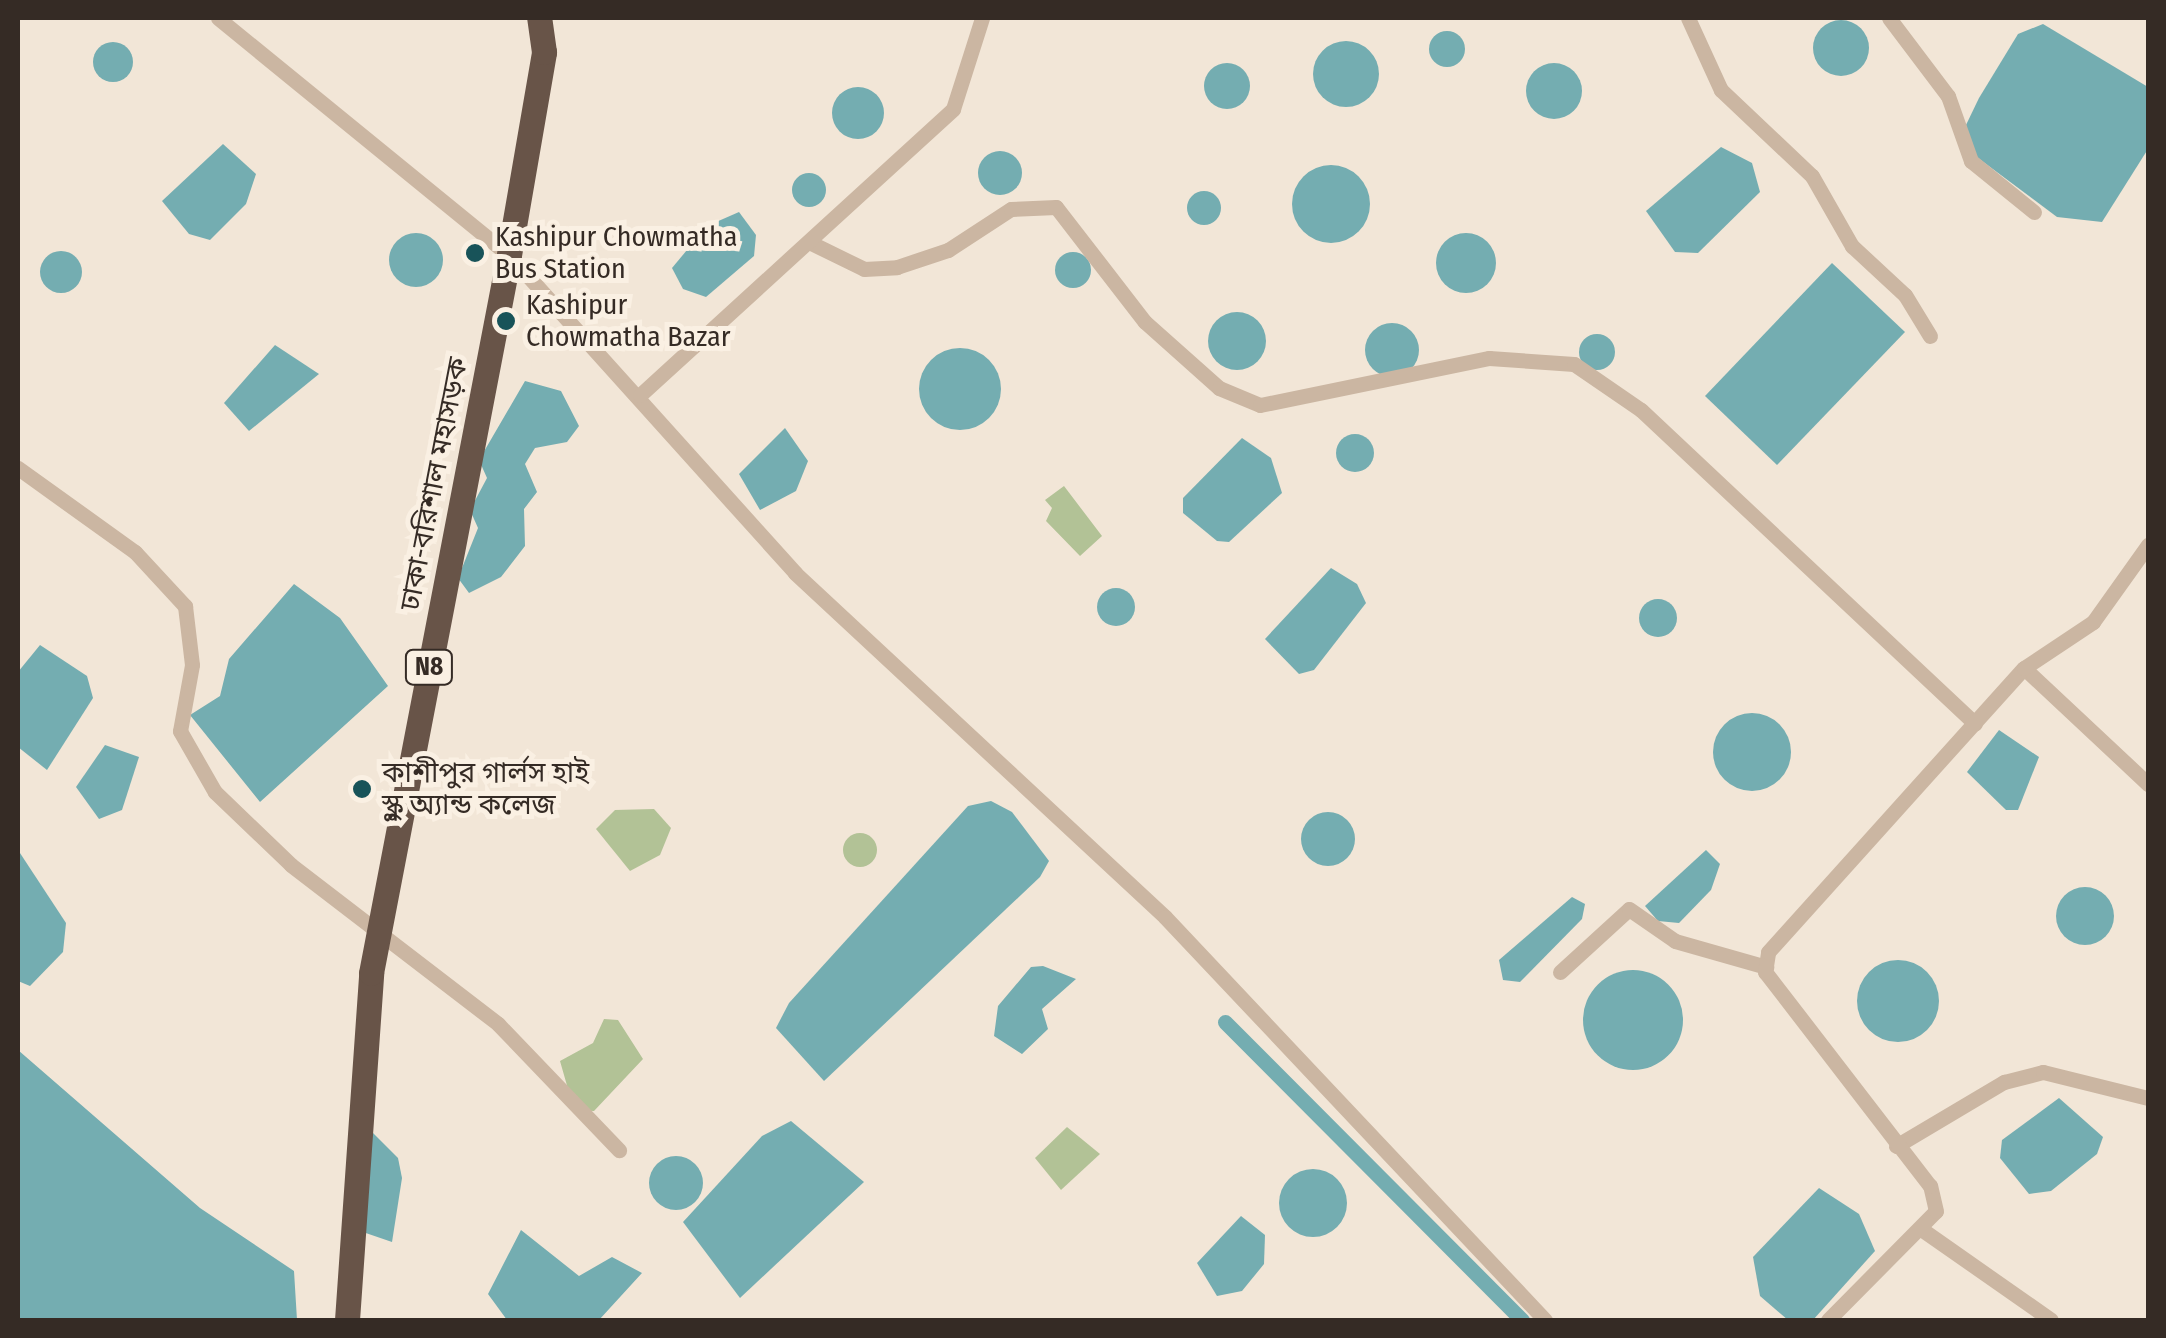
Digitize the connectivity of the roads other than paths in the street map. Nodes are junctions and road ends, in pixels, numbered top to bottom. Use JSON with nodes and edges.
{"nodes":[{"id":1,"x":218,"y":18,"type":"edge"},
{"id":2,"x":539,"y":18,"type":"edge"},
{"id":3,"x":982,"y":18,"type":"edge"},
{"id":4,"x":1688,"y":18,"type":"edge"},
{"id":5,"x":1889,"y":18,"type":"edge"},
{"id":6,"x":2034,"y":212,"type":"dead end"},
{"id":7,"x":809,"y":242,"type":"junction"},
{"id":8,"x":509,"y":255,"type":"junction"},
{"id":9,"x":1930,"y":336,"type":"dead end"},
{"id":10,"x":640,"y":394,"type":"junction"},
{"id":11,"x":18,"y":468,"type":"edge"},
{"id":12,"x":2148,"y":545,"type":"edge"},
{"id":13,"x":2024,"y":668,"type":"junction"},
{"id":14,"x":1974,"y":724,"type":"junction"},
{"id":15,"x":2148,"y":784,"type":"edge"},
{"id":16,"x":379,"y":924,"type":"junction"},
{"id":17,"x":1766,"y":967,"type":"junction"},
{"id":18,"x":1560,"y":972,"type":"dead end"},
{"id":19,"x":2148,"y":1098,"type":"edge"},
{"id":20,"x":1896,"y":1146,"type":"junction"},
{"id":21,"x":620,"y":1150,"type":"dead end"},
{"id":22,"x":1924,"y":1231,"type":"junction"},
{"id":23,"x":347,"y":1320,"type":"edge"},
{"id":24,"x":1545,"y":1320,"type":"edge"},
{"id":25,"x":1828,"y":1320,"type":"edge"},
{"id":26,"x":2050,"y":1320,"type":"edge"}],
"edges":[{"from":1,"to":8,"type":"street"},
{"from":2,"to":8,"type":"highway","name":"ঢাকা-বরিশাল মহাসড়ক","number":"N8"},
{"from":3,"to":7,"type":"street"},
{"from":4,"to":9,"type":"street"},
{"from":5,"to":6,"type":"street"},
{"from":7,"to":10,"type":"street"},
{"from":7,"to":14,"type":"street"},
{"from":8,"to":10,"type":"street"},
{"from":8,"to":16,"type":"highway","name":"ঢাকা-বরিশাল মহাসড়ক","number":"N8"},
{"from":10,"to":24,"type":"street"},
{"from":11,"to":16,"type":"street"},
{"from":12,"to":13,"type":"street"},
{"from":13,"to":14,"type":"street"},
{"from":13,"to":15,"type":"street"},
{"from":14,"to":17,"type":"street"},
{"from":16,"to":21,"type":"street"},
{"from":16,"to":23,"type":"highway","name":"ঢাকা-বরিশাল মহাসড়ক","number":"N8"},
{"from":17,"to":18,"type":"street"},
{"from":17,"to":20,"type":"street"},
{"from":19,"to":20,"type":"street"},
{"from":20,"to":22,"type":"street"},
{"from":22,"to":25,"type":"street"},
{"from":22,"to":26,"type":"street"}]}
